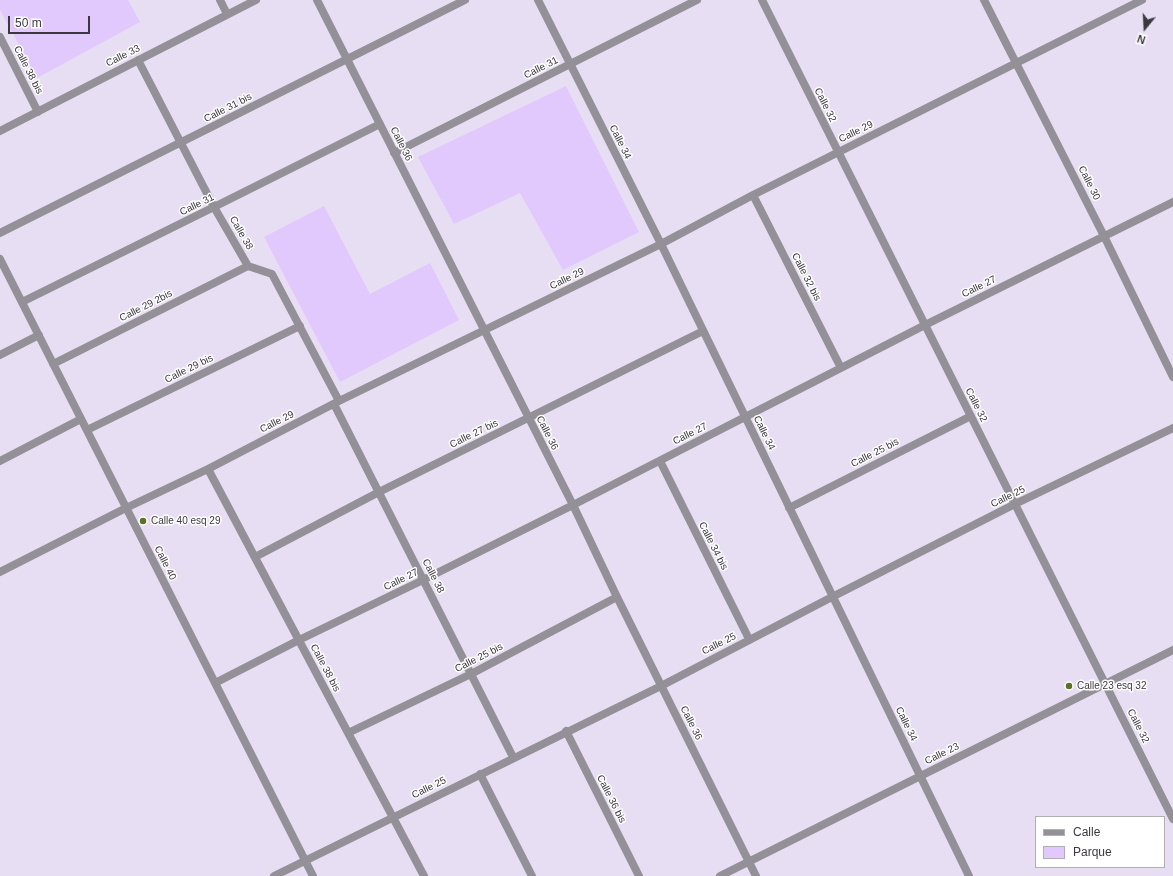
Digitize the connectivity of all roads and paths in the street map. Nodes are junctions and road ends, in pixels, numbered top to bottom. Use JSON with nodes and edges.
{"nodes":[{"id":1,"x":220,"y":0,"type":"edge"},
{"id":2,"x":256,"y":0,"type":"edge"},
{"id":3,"x":317,"y":0,"type":"edge"},
{"id":4,"x":465,"y":0,"type":"edge"},
{"id":5,"x":538,"y":0,"type":"edge"},
{"id":6,"x":697,"y":0,"type":"edge"},
{"id":7,"x":762,"y":0,"type":"edge"},
{"id":8,"x":984,"y":0,"type":"edge"},
{"id":9,"x":1142,"y":0,"type":"edge"},
{"id":10,"x":227,"y":14,"type":"junction"},
{"id":11,"x":0,"y":37,"type":"edge"},
{"id":12,"x":347,"y":59,"type":"junction"},
{"id":13,"x":138,"y":60,"type":"junction"},
{"id":14,"x":1016,"y":64,"type":"junction"},
{"id":15,"x":570,"y":65,"type":"junction"},
{"id":16,"x":38,"y":112,"type":"junction"},
{"id":17,"x":380,"y":124,"type":"junction"},
{"id":18,"x":0,"y":131,"type":"edge"},
{"id":19,"x":181,"y":142,"type":"junction"},
{"id":20,"x":838,"y":152,"type":"junction"},
{"id":21,"x":394,"y":153,"type":"junction"},
{"id":22,"x":753,"y":195,"type":"junction"},
{"id":23,"x":1173,"y":202,"type":"edge"},
{"id":24,"x":214,"y":207,"type":"junction"},
{"id":25,"x":0,"y":233,"type":"edge"},
{"id":26,"x":1104,"y":236,"type":"junction"},
{"id":27,"x":660,"y":244,"type":"junction"},
{"id":28,"x":0,"y":259,"type":"edge"},
{"id":29,"x":248,"y":266,"type":"junction"},
{"id":30,"x":22,"y":302,"type":"junction"},
{"id":31,"x":925,"y":325,"type":"junction"},
{"id":32,"x":300,"y":326,"type":"junction"},
{"id":33,"x":484,"y":331,"type":"junction"},
{"id":34,"x":703,"y":331,"type":"junction"},
{"id":35,"x":39,"y":336,"type":"junction"},
{"id":36,"x":0,"y":355,"type":"edge"},
{"id":37,"x":53,"y":364,"type":"junction"},
{"id":38,"x":841,"y":368,"type":"junction"},
{"id":39,"x":1173,"y":377,"type":"edge"},
{"id":40,"x":336,"y":402,"type":"junction"},
{"id":41,"x":971,"y":416,"type":"junction"},
{"id":42,"x":745,"y":417,"type":"junction"},
{"id":43,"x":529,"y":418,"type":"junction"},
{"id":44,"x":81,"y":419,"type":"junction"},
{"id":45,"x":1173,"y":428,"type":"edge"},
{"id":46,"x":87,"y":430,"type":"junction"},
{"id":47,"x":660,"y":461,"type":"junction"},
{"id":48,"x":0,"y":462,"type":"edge"},
{"id":49,"x":208,"y":469,"type":"junction"},
{"id":50,"x":379,"y":492,"type":"junction"},
{"id":51,"x":1015,"y":504,"type":"junction"},
{"id":52,"x":573,"y":505,"type":"junction"},
{"id":53,"x":126,"y":508,"type":"junction"},
{"id":54,"x":789,"y":508,"type":"junction"},
{"id":55,"x":255,"y":557,"type":"junction"},
{"id":56,"x":0,"y":572,"type":"edge"},
{"id":57,"x":423,"y":580,"type":"junction"},
{"id":58,"x":617,"y":597,"type":"junction"},
{"id":59,"x":832,"y":597,"type":"junction"},
{"id":60,"x":299,"y":640,"type":"junction"},
{"id":61,"x":749,"y":640,"type":"junction"},
{"id":62,"x":1173,"y":650,"type":"edge"},
{"id":63,"x":471,"y":674,"type":"junction"},
{"id":64,"x":215,"y":682,"type":"junction"},
{"id":65,"x":1105,"y":684,"type":"junction"},
{"id":66,"x":661,"y":686,"type":"junction"},
{"id":67,"x":566,"y":732,"type":"junction"},
{"id":68,"x":348,"y":733,"type":"junction"},
{"id":69,"x":513,"y":757,"type":"junction"},
{"id":70,"x":480,"y":774,"type":"junction"},
{"id":71,"x":920,"y":776,"type":"junction"},
{"id":72,"x":393,"y":818,"type":"junction"},
{"id":73,"x":1173,"y":818,"type":"edge"},
{"id":74,"x":305,"y":860,"type":"junction"},
{"id":75,"x":749,"y":861,"type":"junction"},
{"id":76,"x":274,"y":876,"type":"edge"},
{"id":77,"x":313,"y":876,"type":"edge"},
{"id":78,"x":424,"y":876,"type":"edge"},
{"id":79,"x":532,"y":876,"type":"edge"},
{"id":80,"x":639,"y":876,"type":"edge"},
{"id":81,"x":720,"y":876,"type":"edge"},
{"id":82,"x":756,"y":876,"type":"edge"},
{"id":83,"x":969,"y":876,"type":"edge"}],
"edges":[{"from":1,"to":10,"type":"street"},
{"from":2,"to":10,"type":"street","name":"Calle 33"},
{"from":3,"to":12,"type":"street","name":"Calle 36"},
{"from":4,"to":12,"type":"street","name":"Calle 31 bis"},
{"from":5,"to":15,"type":"street","name":"Calle 34"},
{"from":6,"to":15,"type":"street","name":"Calle 31"},
{"from":7,"to":20,"type":"street","name":"Calle 32"},
{"from":8,"to":14,"type":"street","name":"Calle 30"},
{"from":9,"to":14,"type":"street","name":"Calle 29"},
{"from":10,"to":13,"type":"street","name":"Calle 33"},
{"from":11,"to":16,"type":"street","name":"Calle 38 bis"},
{"from":12,"to":17,"type":"street","name":"Calle 36"},
{"from":12,"to":19,"type":"street","name":"Calle 31 bis"},
{"from":13,"to":16,"type":"street","name":"Calle 33"},
{"from":13,"to":19,"type":"street","name":"Calle 38"},
{"from":14,"to":20,"type":"street","name":"Calle 29"},
{"from":14,"to":26,"type":"street","name":"Calle 30"},
{"from":15,"to":21,"type":"street","name":"Calle 31"},
{"from":15,"to":27,"type":"street","name":"Calle 34"},
{"from":16,"to":18,"type":"street","name":"Calle 33"},
{"from":17,"to":21,"type":"street","name":"Calle 36"},
{"from":17,"to":24,"type":"street","name":"Calle 31"},
{"from":19,"to":24,"type":"street","name":"Calle 38"},
{"from":19,"to":25,"type":"street","name":"Calle 31 bis"},
{"from":20,"to":22,"type":"street","name":"Calle 29"},
{"from":20,"to":31,"type":"street","name":"Calle 32"},
{"from":21,"to":33,"type":"street","name":"Calle 36"},
{"from":22,"to":27,"type":"street","name":"Calle 29"},
{"from":22,"to":38,"type":"street","name":"Calle 32 bis"},
{"from":23,"to":26,"type":"street","name":"Calle 27"},
{"from":24,"to":29,"type":"street","name":"Calle 38"},
{"from":24,"to":30,"type":"street","name":"Calle 31"},
{"from":26,"to":31,"type":"street","name":"Calle 27"},
{"from":26,"to":39,"type":"street","name":"Calle 30"},
{"from":27,"to":33,"type":"street","name":"Calle 29"},
{"from":27,"to":34,"type":"street","name":"Calle 34"},
{"from":28,"to":30,"type":"street","name":"Calle 40"},
{"from":29,"to":32,"type":"street","name":"Calle 38"},
{"from":29,"to":37,"type":"street","name":"Calle 29 2bis"},
{"from":30,"to":35,"type":"street","name":"Calle 40"},
{"from":31,"to":38,"type":"street","name":"Calle 27"},
{"from":31,"to":41,"type":"street","name":"Calle 32"},
{"from":32,"to":40,"type":"street","name":"Calle 38"},
{"from":32,"to":46,"type":"street","name":"Calle 29 bis"},
{"from":33,"to":40,"type":"street","name":"Calle 29"},
{"from":33,"to":43,"type":"street","name":"Calle 36"},
{"from":34,"to":42,"type":"street","name":"Calle 34"},
{"from":34,"to":43,"type":"street","name":"Calle 27 bis"},
{"from":35,"to":36,"type":"street"},
{"from":35,"to":37,"type":"street","name":"Calle 40"},
{"from":37,"to":44,"type":"street","name":"Calle 40"},
{"from":38,"to":42,"type":"street","name":"Calle 27"},
{"from":40,"to":49,"type":"street","name":"Calle 29"},
{"from":40,"to":50,"type":"street","name":"Calle 38"},
{"from":41,"to":51,"type":"street","name":"Calle 32"},
{"from":41,"to":54,"type":"street","name":"Calle 25 bis"},
{"from":42,"to":47,"type":"street","name":"Calle 27"},
{"from":42,"to":54,"type":"street","name":"Calle 34"},
{"from":43,"to":50,"type":"street","name":"Calle 27 bis"},
{"from":43,"to":52,"type":"street","name":"Calle 36"},
{"from":44,"to":46,"type":"street","name":"Calle 40"},
{"from":44,"to":48,"type":"street"},
{"from":45,"to":51,"type":"street","name":"Calle 25"},
{"from":46,"to":53,"type":"street","name":"Calle 40"},
{"from":47,"to":52,"type":"street","name":"Calle 27"},
{"from":47,"to":61,"type":"street","name":"Calle 34 bis"},
{"from":49,"to":53,"type":"street","name":"Calle 29"},
{"from":49,"to":55,"type":"street","name":"Calle 38 bis"},
{"from":50,"to":55,"type":"street","name":"Calle 27 bis"},
{"from":50,"to":57,"type":"street","name":"Calle 38"},
{"from":51,"to":59,"type":"street","name":"Calle 25"},
{"from":51,"to":65,"type":"street","name":"Calle 32"},
{"from":52,"to":57,"type":"street","name":"Calle 27"},
{"from":52,"to":58,"type":"street","name":"Calle 36"},
{"from":53,"to":56,"type":"street","name":"Calle 29"},
{"from":53,"to":64,"type":"street","name":"Calle 40"},
{"from":54,"to":59,"type":"street","name":"Calle 34"},
{"from":55,"to":60,"type":"street","name":"Calle 38 bis"},
{"from":57,"to":60,"type":"street","name":"Calle 27"},
{"from":57,"to":63,"type":"street","name":"Calle 38"},
{"from":58,"to":63,"type":"street","name":"Calle 25 bis"},
{"from":58,"to":66,"type":"street","name":"Calle 36"},
{"from":59,"to":61,"type":"street","name":"Calle 25"},
{"from":59,"to":71,"type":"street","name":"Calle 34"},
{"from":60,"to":64,"type":"street","name":"Calle 27"},
{"from":60,"to":68,"type":"street","name":"Calle 38 bis"},
{"from":61,"to":66,"type":"street","name":"Calle 25"},
{"from":62,"to":65,"type":"street","name":"Calle 23"},
{"from":63,"to":68,"type":"street","name":"Calle 25 bis"},
{"from":63,"to":69,"type":"street","name":"Calle 38"},
{"from":64,"to":74,"type":"street","name":"Calle 40"},
{"from":65,"to":71,"type":"street","name":"Calle 23"},
{"from":65,"to":73,"type":"street","name":"Calle 32"},
{"from":66,"to":67,"type":"street","name":"Calle 25"},
{"from":66,"to":75,"type":"street","name":"Calle 36"},
{"from":67,"to":69,"type":"street","name":"Calle 25"},
{"from":67,"to":80,"type":"street","name":"Calle 36 bis"},
{"from":68,"to":72,"type":"street","name":"Calle 38 bis"},
{"from":69,"to":70,"type":"street","name":"Calle 25"},
{"from":70,"to":72,"type":"street","name":"Calle 25"},
{"from":70,"to":79,"type":"street"},
{"from":71,"to":75,"type":"street","name":"Calle 23"},
{"from":71,"to":83,"type":"street","name":"Calle 34"},
{"from":72,"to":74,"type":"street","name":"Calle 25"},
{"from":72,"to":78,"type":"street","name":"Calle 38 bis"},
{"from":74,"to":76,"type":"street","name":"Calle 25"},
{"from":74,"to":77,"type":"street","name":"Calle 40"},
{"from":75,"to":81,"type":"street","name":"Calle 23"},
{"from":75,"to":82,"type":"street","name":"Calle 36"}]}
